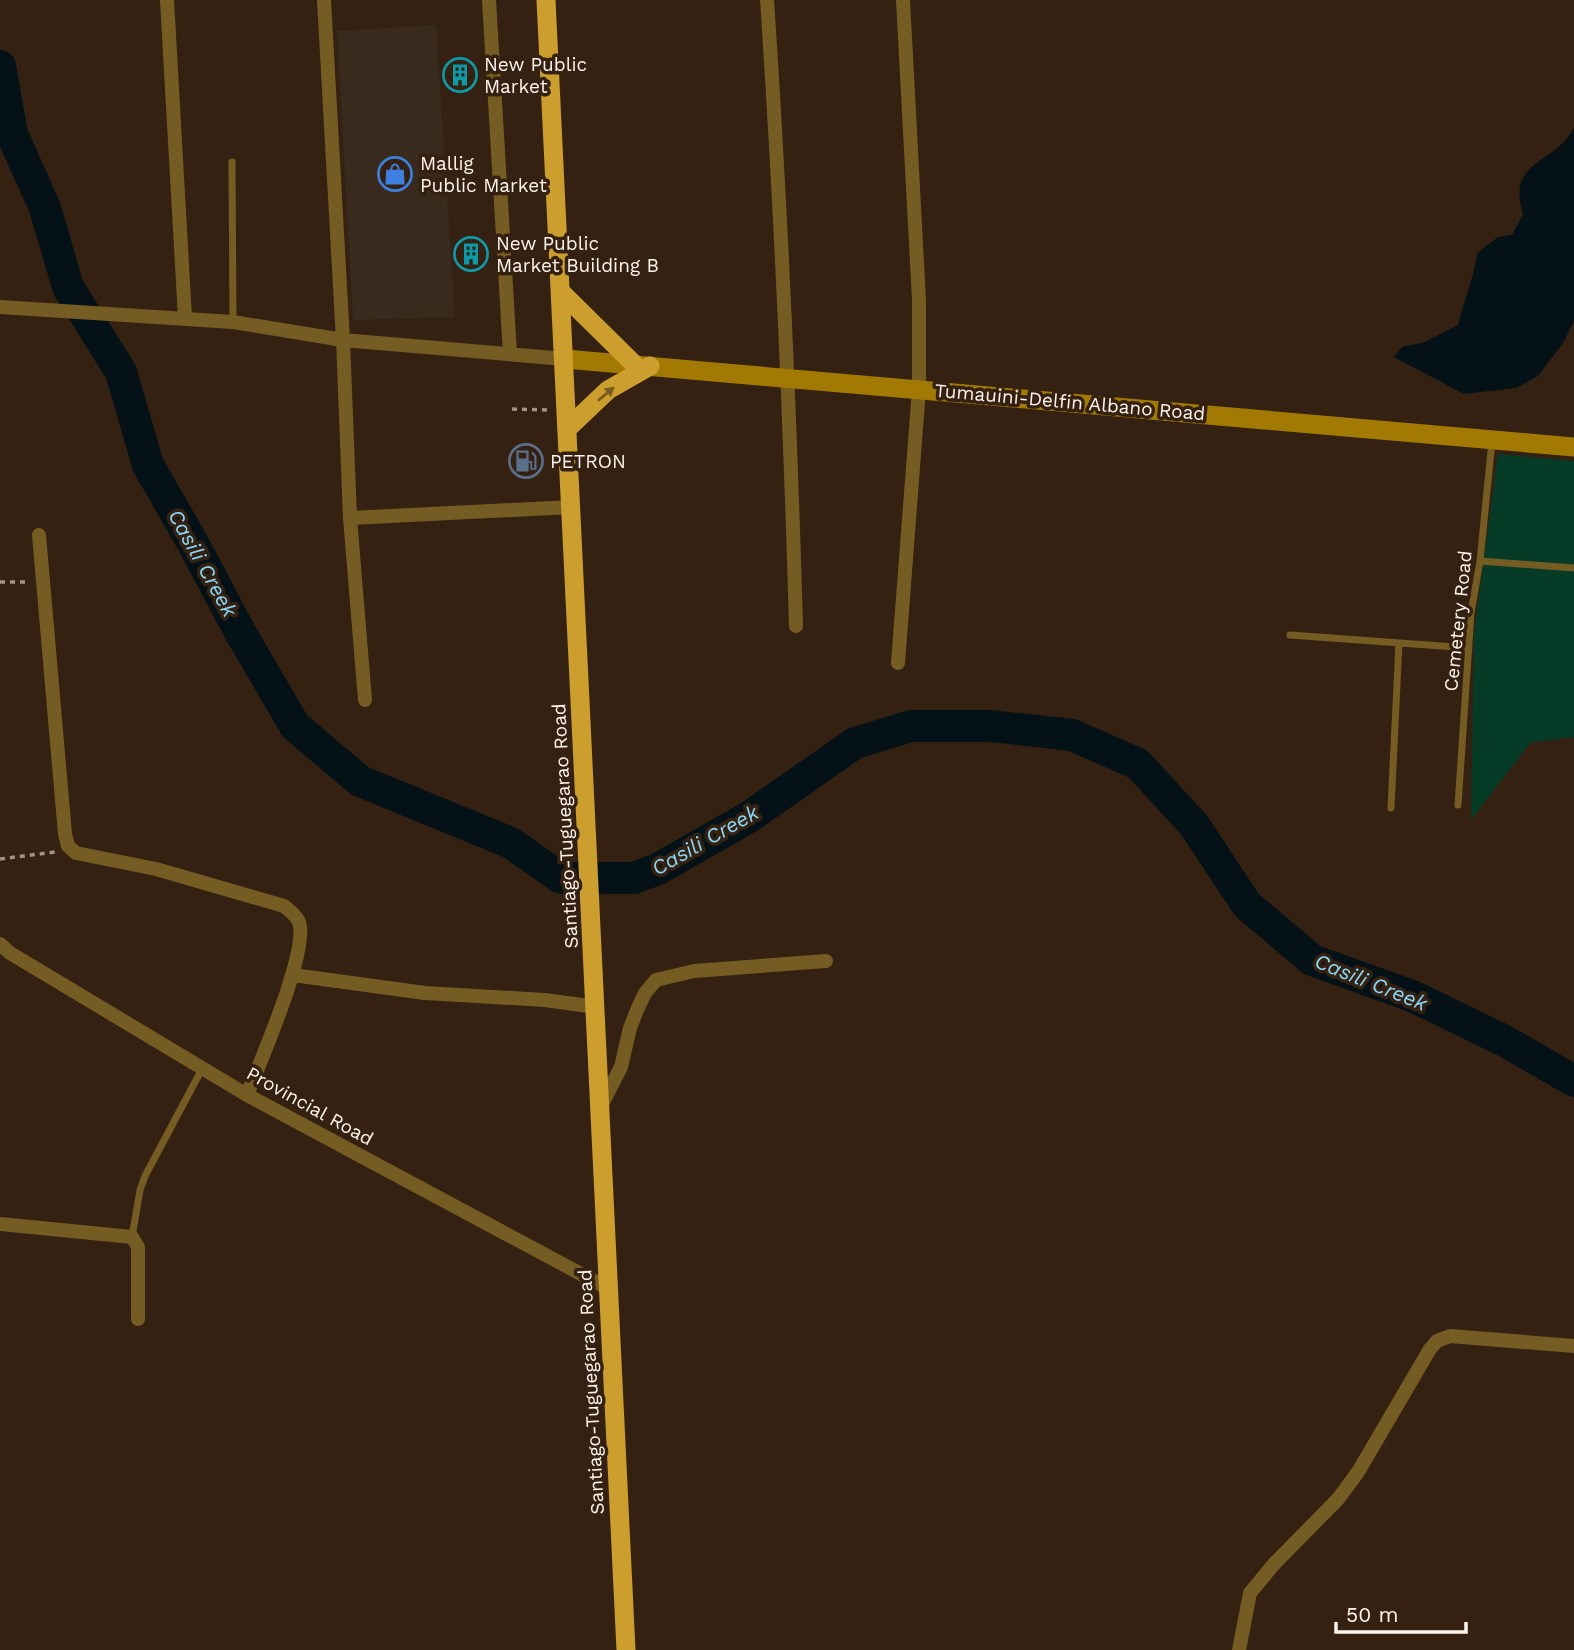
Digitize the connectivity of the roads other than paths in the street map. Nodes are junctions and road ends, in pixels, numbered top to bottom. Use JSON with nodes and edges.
{"nodes":[{"id":1,"x":167,"y":0,"type":"edge"},
{"id":2,"x":324,"y":0,"type":"edge"},
{"id":3,"x":489,"y":0,"type":"edge"},
{"id":4,"x":547,"y":0,"type":"edge"},
{"id":5,"x":767,"y":0,"type":"edge"},
{"id":6,"x":903,"y":0,"type":"edge"},
{"id":7,"x":232,"y":162,"type":"dead end"},
{"id":8,"x":562,"y":293,"type":"junction"},
{"id":9,"x":0,"y":307,"type":"edge"},
{"id":10,"x":185,"y":318,"type":"junction"},
{"id":11,"x":233,"y":322,"type":"junction"},
{"id":12,"x":343,"y":340,"type":"junction"},
{"id":13,"x":510,"y":354,"type":"junction"},
{"id":14,"x":565,"y":359,"type":"junction"},
{"id":15,"x":642,"y":365,"type":"junction"},
{"id":16,"x":789,"y":377,"type":"junction"},
{"id":17,"x":919,"y":389,"type":"junction"},
{"id":18,"x":567,"y":420,"type":"junction"},
{"id":19,"x":1492,"y":441,"type":"junction"},
{"id":20,"x":1574,"y":447,"type":"edge"},
{"id":21,"x":572,"y":508,"type":"junction"},
{"id":22,"x":350,"y":518,"type":"junction"},
{"id":23,"x":39,"y":535,"type":"dead end"},
{"id":24,"x":1480,"y":561,"type":"junction"},
{"id":25,"x":1574,"y":568,"type":"edge"},
{"id":26,"x":796,"y":626,"type":"dead end"},
{"id":27,"x":1290,"y":635,"type":"dead end"},
{"id":28,"x":1399,"y":643,"type":"junction"},
{"id":29,"x":1469,"y":648,"type":"junction"},
{"id":30,"x":898,"y":663,"type":"dead end"},
{"id":31,"x":365,"y":700,"type":"dead end"},
{"id":32,"x":1458,"y":805,"type":"dead end"},
{"id":33,"x":1391,"y":808,"type":"dead end"},
{"id":34,"x":0,"y":944,"type":"edge"},
{"id":35,"x":826,"y":961,"type":"dead end"},
{"id":36,"x":293,"y":975,"type":"junction"},
{"id":37,"x":596,"y":1007,"type":"junction"},
{"id":38,"x":202,"y":1069,"type":"junction"},
{"id":39,"x":247,"y":1095,"type":"junction"},
{"id":40,"x":601,"y":1106,"type":"junction"},
{"id":41,"x":0,"y":1224,"type":"edge"},
{"id":42,"x":132,"y":1237,"type":"junction"},
{"id":43,"x":609,"y":1289,"type":"junction"},
{"id":44,"x":138,"y":1319,"type":"dead end"},
{"id":45,"x":1574,"y":1346,"type":"edge"},
{"id":46,"x":626,"y":1650,"type":"edge"},
{"id":47,"x":1239,"y":1650,"type":"edge"}],
"edges":[{"from":1,"to":10,"type":"street"},
{"from":2,"to":12,"type":"street"},
{"from":3,"to":13,"type":"street"},
{"from":4,"to":8,"type":"highway","name":"Santiago-Tuguegarao Road"},
{"from":5,"to":16,"type":"street"},
{"from":6,"to":17,"type":"street"},
{"from":7,"to":11,"type":"lane"},
{"from":8,"to":14,"type":"highway","name":"Santiago-Tuguegarao Road"},
{"from":8,"to":15,"type":"highway"},
{"from":9,"to":10,"type":"street"},
{"from":10,"to":11,"type":"street"},
{"from":11,"to":12,"type":"street"},
{"from":12,"to":13,"type":"street"},
{"from":12,"to":22,"type":"street"},
{"from":13,"to":14,"type":"street"},
{"from":14,"to":15,"type":"main road","name":"Tumauini-Delfin Albano Road"},
{"from":14,"to":18,"type":"highway","name":"Santiago-Tuguegarao Road"},
{"from":15,"to":16,"type":"main road","name":"Tumauini-Delfin Albano Road"},
{"from":18,"to":15,"type":"highway","one_way":true},
{"from":16,"to":17,"type":"main road","name":"Tumauini-Delfin Albano Road"},
{"from":16,"to":26,"type":"street"},
{"from":17,"to":19,"type":"main road","name":"Tumauini-Delfin Albano Road"},
{"from":17,"to":30,"type":"street"},
{"from":18,"to":21,"type":"highway","name":"Santiago-Tuguegarao Road"},
{"from":19,"to":20,"type":"main road","name":"Tumauini-Delfin Albano Road"},
{"from":19,"to":24,"type":"lane","name":"Cemetery Road"},
{"from":21,"to":22,"type":"street"},
{"from":21,"to":37,"type":"highway","name":"Santiago-Tuguegarao Road"},
{"from":22,"to":31,"type":"street"},
{"from":23,"to":36,"type":"street"},
{"from":24,"to":25,"type":"lane"},
{"from":24,"to":29,"type":"lane","name":"Cemetery Road"},
{"from":27,"to":28,"type":"lane"},
{"from":28,"to":29,"type":"lane"},
{"from":28,"to":33,"type":"lane"},
{"from":29,"to":32,"type":"lane","name":"Cemetery Road"},
{"from":34,"to":38,"type":"street","name":"Provincial Road"},
{"from":35,"to":40,"type":"street"},
{"from":36,"to":37,"type":"street"},
{"from":36,"to":39,"type":"street"},
{"from":37,"to":40,"type":"highway","name":"Santiago-Tuguegarao Road"},
{"from":38,"to":39,"type":"street","name":"Provincial Road"},
{"from":38,"to":42,"type":"lane"},
{"from":39,"to":43,"type":"street","name":"Provincial Road"},
{"from":40,"to":43,"type":"highway","name":"Santiago-Tuguegarao Road"},
{"from":41,"to":42,"type":"street"},
{"from":42,"to":44,"type":"street"},
{"from":43,"to":46,"type":"highway","name":"Santiago-Tuguegarao Road"},
{"from":45,"to":47,"type":"street"}]}
